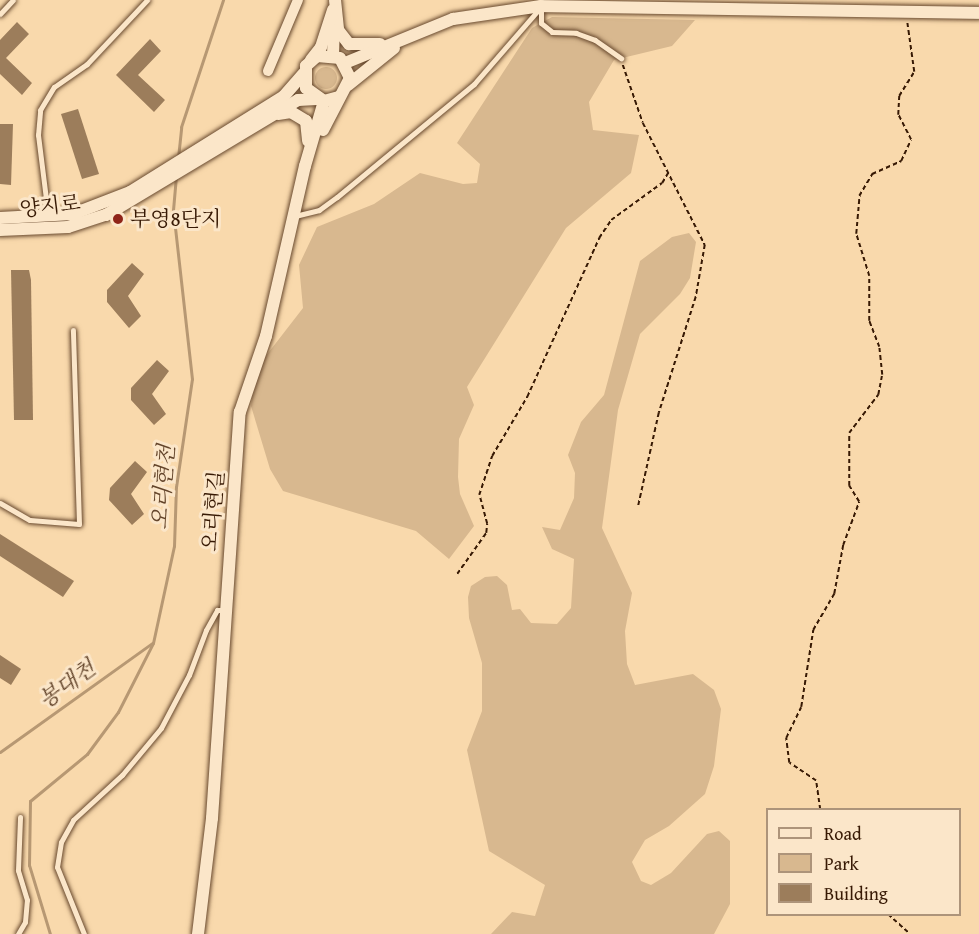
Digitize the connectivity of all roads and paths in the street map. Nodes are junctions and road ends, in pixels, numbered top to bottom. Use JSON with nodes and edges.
{"nodes":[{"id":1,"x":13,"y":0,"type":"edge"},
{"id":2,"x":147,"y":0,"type":"edge"},
{"id":3,"x":298,"y":0,"type":"edge"},
{"id":4,"x":335,"y":0,"type":"edge"},
{"id":5,"x":542,"y":3,"type":"edge"},
{"id":6,"x":714,"y":5,"type":"edge"},
{"id":7,"x":906,"y":12,"type":"junction"},
{"id":8,"x":979,"y":13,"type":"edge"},
{"id":9,"x":0,"y":14,"type":"edge"},
{"id":10,"x":399,"y":43,"type":"junction"},
{"id":11,"x":333,"y":55,"type":"junction"},
{"id":12,"x":621,"y":58,"type":"joint"},
{"id":13,"x":311,"y":60,"type":"junction"},
{"id":14,"x":345,"y":63,"type":"junction"},
{"id":15,"x":268,"y":71,"type":"dead end"},
{"id":16,"x":304,"y":73,"type":"junction"},
{"id":17,"x":348,"y":86,"type":"junction"},
{"id":18,"x":339,"y":97,"type":"junction"},
{"id":19,"x":320,"y":100,"type":"junction"},
{"id":20,"x":273,"y":115,"type":"junction"},
{"id":21,"x":236,"y":132,"type":"junction"},
{"id":22,"x":305,"y":166,"type":"junction"},
{"id":23,"x":669,"y":172,"type":"junction"},
{"id":24,"x":294,"y":216,"type":"junction"},
{"id":25,"x":0,"y":218,"type":"edge"},
{"id":26,"x":48,"y":223,"type":"junction"},
{"id":27,"x":0,"y":230,"type":"edge"},
{"id":28,"x":73,"y":330,"type":"dead end"},
{"id":29,"x":0,"y":503,"type":"edge"},
{"id":30,"x":638,"y":508,"type":"dead end"},
{"id":31,"x":457,"y":574,"type":"dead end"},
{"id":32,"x":224,"y":610,"type":"junction"},
{"id":33,"x":820,"y":808,"type":"edge"},
{"id":34,"x":20,"y":817,"type":"dead end"},
{"id":35,"x":889,"y":916,"type":"edge"},
{"id":36,"x":18,"y":934,"type":"edge"},
{"id":37,"x":84,"y":934,"type":"edge"},
{"id":38,"x":198,"y":934,"type":"edge"},
{"id":39,"x":910,"y":934,"type":"edge"}],
"edges":[{"from":1,"to":9,"type":"lane"},
{"from":2,"to":26,"type":"lane"},
{"from":3,"to":15,"type":"street"},
{"from":4,"to":10,"type":"street"},
{"from":4,"to":11,"type":"street"},
{"from":4,"to":13,"type":"street"},
{"from":5,"to":6,"type":"street"},
{"from":5,"to":10,"type":"street"},
{"from":5,"to":12,"type":"lane"},
{"from":5,"to":24,"type":"lane"},
{"from":6,"to":7,"type":"street"},
{"from":7,"to":8,"type":"street"},
{"from":7,"to":33,"type":"path"},
{"from":10,"to":14,"type":"street"},
{"from":10,"to":17,"type":"street"},
{"from":11,"to":13,"type":"street"},
{"from":11,"to":14,"type":"street"},
{"from":12,"to":23,"type":"path"},
{"from":13,"to":16,"type":"street"},
{"from":14,"to":17,"type":"street"},
{"from":16,"to":19,"type":"street"},
{"from":16,"to":21,"type":"street"},
{"from":17,"to":18,"type":"street"},
{"from":18,"to":19,"type":"street"},
{"from":18,"to":22,"type":"street"},
{"from":19,"to":20,"type":"street"},
{"from":19,"to":22,"type":"street","name":"오리현길"},
{"from":20,"to":21,"type":"street"},
{"from":20,"to":22,"type":"street"},
{"from":21,"to":26,"type":"street","name":"양지로"},
{"from":22,"to":24,"type":"street","name":"오리현길"},
{"from":23,"to":30,"type":"path"},
{"from":23,"to":31,"type":"path"},
{"from":24,"to":32,"type":"street","name":"오리현길"},
{"from":25,"to":26,"type":"street","name":"양지로"},
{"from":26,"to":27,"type":"street","name":"양지로"},
{"from":28,"to":29,"type":"lane"},
{"from":32,"to":37,"type":"lane"},
{"from":32,"to":38,"type":"street","name":"오리현길"},
{"from":34,"to":36,"type":"lane"},
{"from":35,"to":39,"type":"path"}]}
